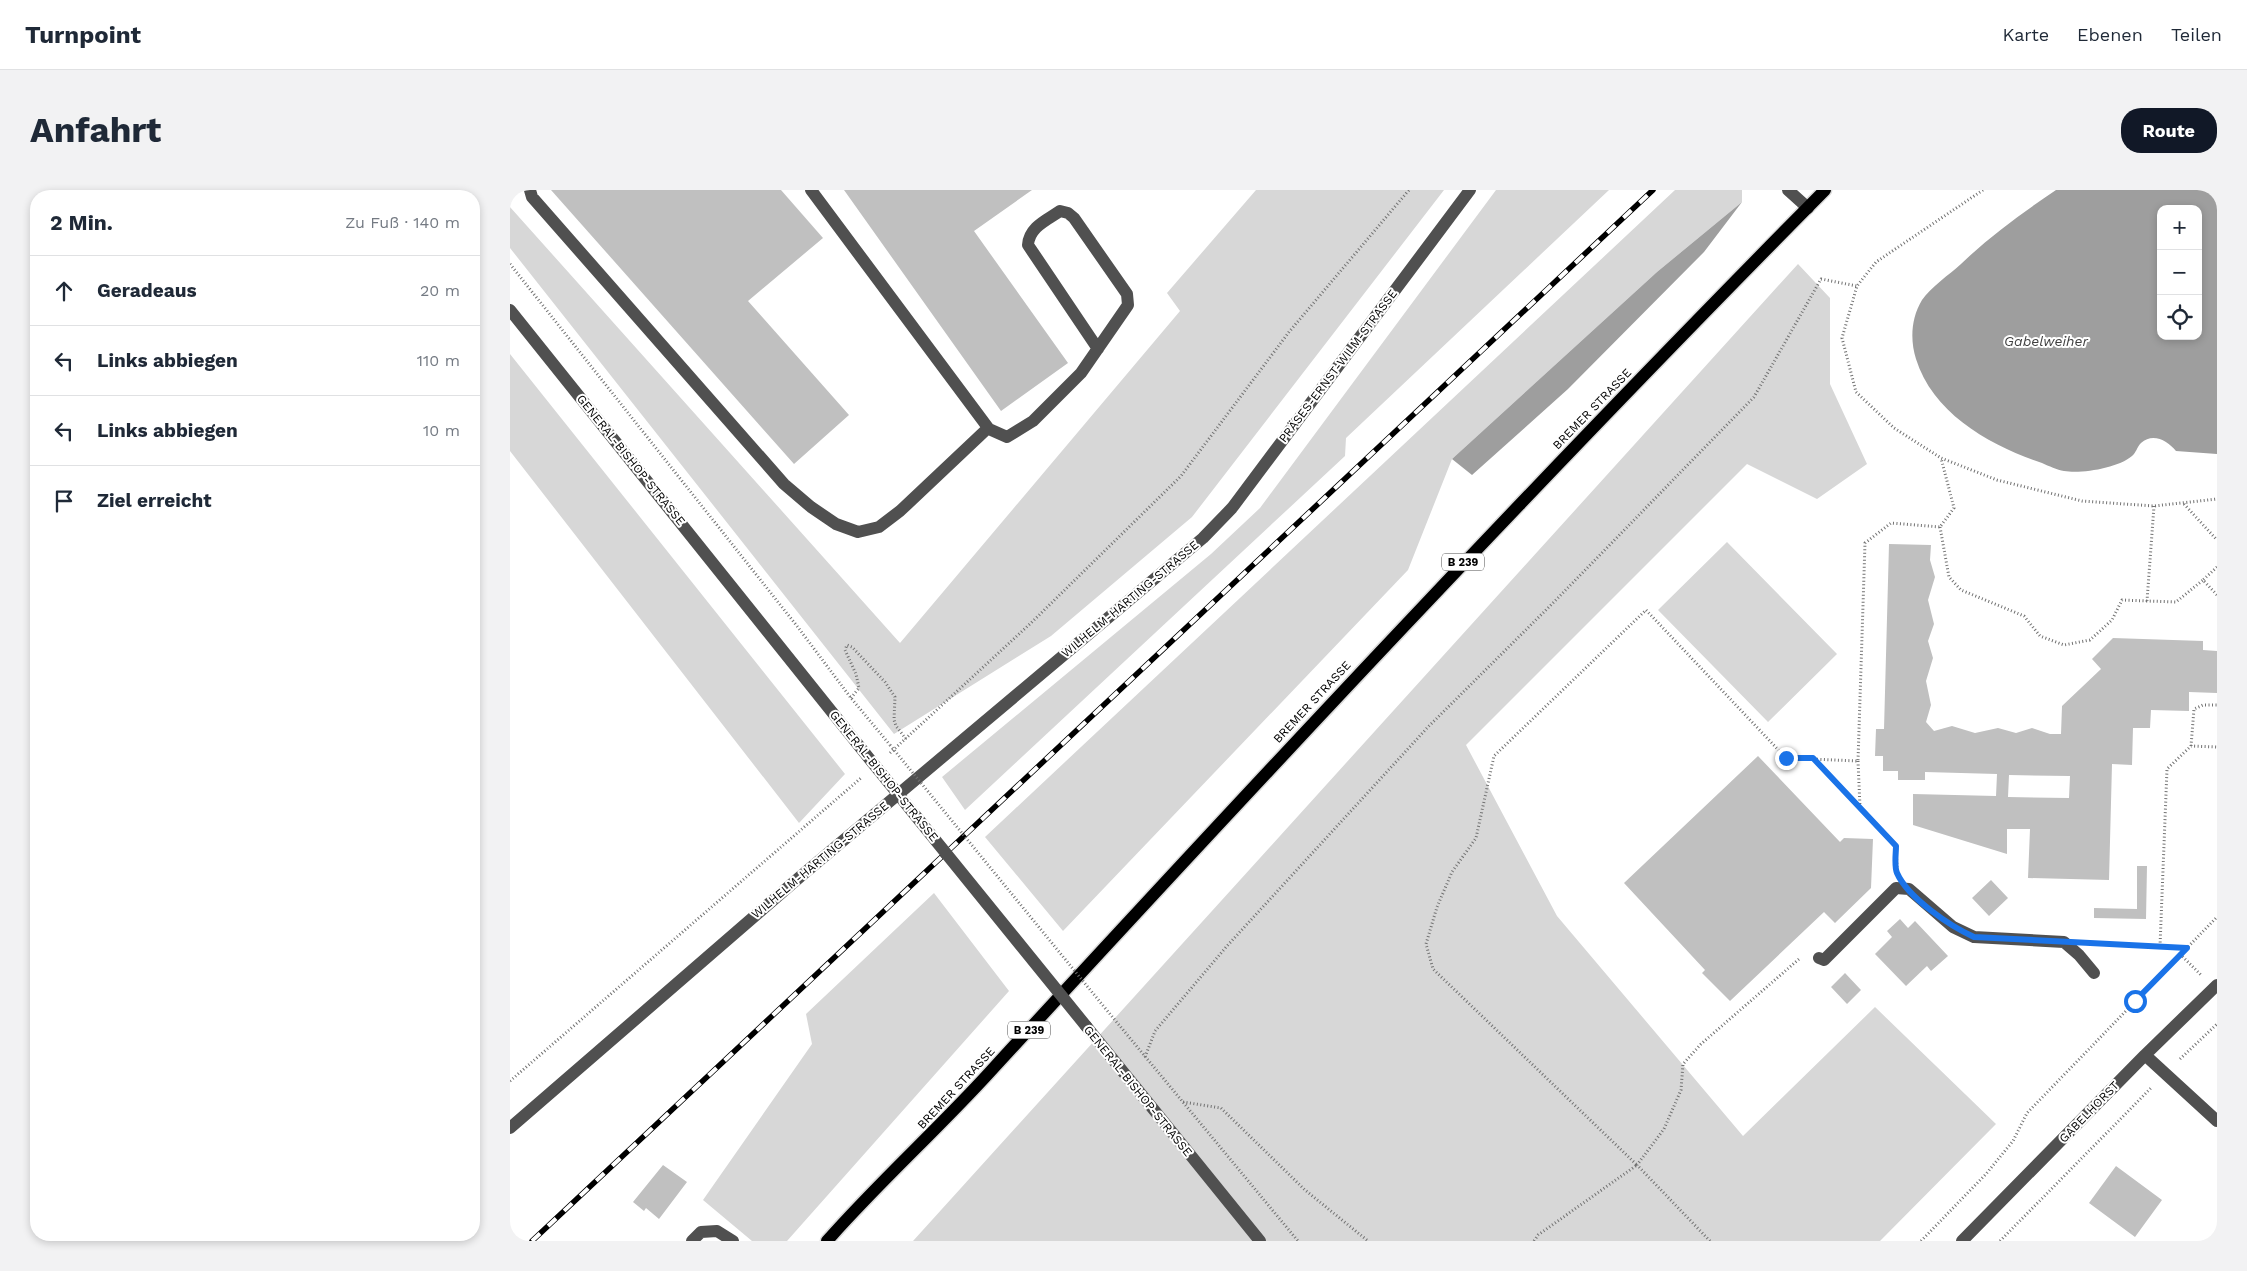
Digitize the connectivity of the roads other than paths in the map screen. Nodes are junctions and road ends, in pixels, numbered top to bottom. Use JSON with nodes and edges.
{"nodes":[{"id":1,"x":530,"y":190,"type":"edge"},
{"id":2,"x":811,"y":190,"type":"edge"},
{"id":3,"x":1470,"y":190,"type":"edge"},
{"id":4,"x":1788,"y":190,"type":"edge"},
{"id":5,"x":1825,"y":190,"type":"edge"},
{"id":6,"x":1808,"y":208,"type":"junction"},
{"id":7,"x":510,"y":310,"type":"edge"},
{"id":8,"x":1098,"y":349,"type":"junction"},
{"id":9,"x":988,"y":428,"type":"junction"},
{"id":10,"x":1203,"y":538,"type":"joint"},
{"id":11,"x":1819,"y":958,"type":"road end"},
{"id":12,"x":2094,"y":974,"type":"dead end"},
{"id":13,"x":2217,"y":985,"type":"edge"},
{"id":14,"x":2145,"y":1055,"type":"junction"},
{"id":15,"x":2217,"y":1121,"type":"edge"},
{"id":16,"x":510,"y":1127,"type":"edge"},
{"id":17,"x":692,"y":1241,"type":"edge"},
{"id":18,"x":733,"y":1241,"type":"edge"},
{"id":19,"x":827,"y":1241,"type":"edge"},
{"id":20,"x":1260,"y":1241,"type":"edge"},
{"id":21,"x":1962,"y":1241,"type":"edge"}],
"edges":[{"from":1,"to":9,"type":"street"},
{"from":2,"to":9,"type":"street"},
{"from":3,"to":10,"type":"street","name":"PRÄSES-ERNST-WILM-STRASSE"},
{"from":4,"to":6,"type":"street"},
{"from":5,"to":6,"type":"main road","name":"BREMER STRASSE","number":"B 239"},
{"from":6,"to":19,"type":"main road","name":"BREMER STRASSE","number":"B 239"},
{"from":7,"to":20,"type":"street","name":"GENERAL-BISHOP-STRASSE","bridge":true},
{"from":8,"to":8,"type":"street"},
{"from":8,"to":9,"type":"street"},
{"from":10,"to":16,"type":"street","name":"WILHELM-HARTING-STRASSE"},
{"from":11,"to":12,"type":"street"},
{"from":13,"to":14,"type":"street","name":"GABELHORST"},
{"from":14,"to":15,"type":"street"},
{"from":14,"to":21,"type":"street","name":"GABELHORST"},
{"from":17,"to":18,"type":"street"}]}
